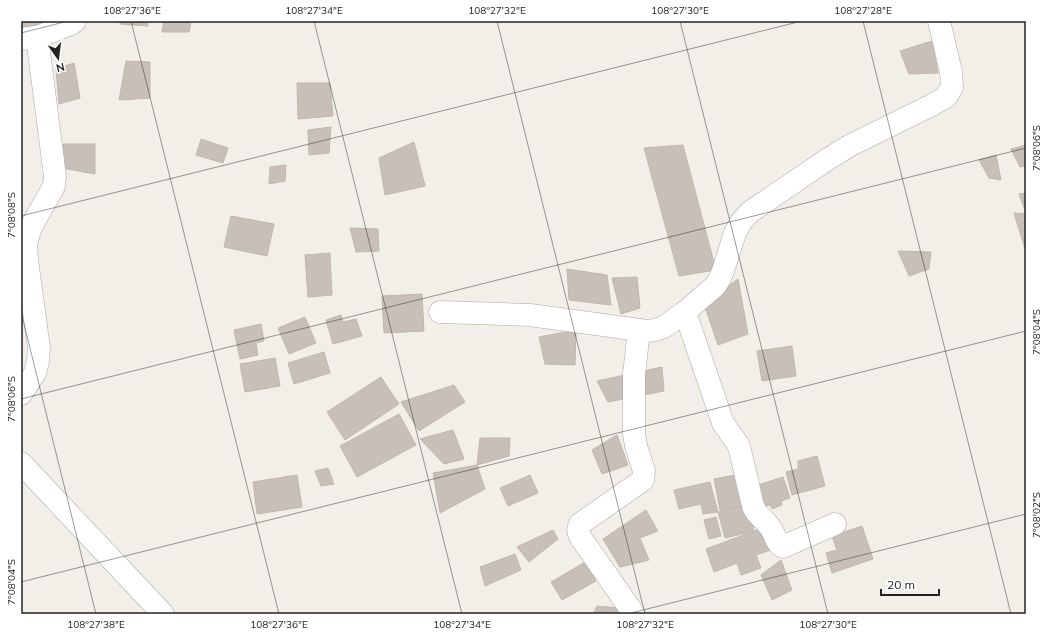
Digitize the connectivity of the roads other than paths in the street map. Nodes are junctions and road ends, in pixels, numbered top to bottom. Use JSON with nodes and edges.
{"nodes":[{"id":1,"x":75,"y":21,"type":"edge"},
{"id":2,"x":939,"y":21,"type":"edge"},
{"id":3,"x":29,"y":38,"type":"edge"},
{"id":4,"x":440,"y":312,"type":"dead end"},
{"id":5,"x":685,"y":312,"type":"junction"},
{"id":6,"x":639,"y":330,"type":"junction"},
{"id":7,"x":21,"y":394,"type":"edge"},
{"id":8,"x":21,"y":462,"type":"edge"},
{"id":9,"x":835,"y":524,"type":"dead end"},
{"id":10,"x":163,"y":614,"type":"edge"},
{"id":11,"x":634,"y":614,"type":"edge"}],
"edges":[{"from":1,"to":3,"type":"street"},
{"from":2,"to":5,"type":"street"},
{"from":3,"to":7,"type":"street"},
{"from":4,"to":6,"type":"street"},
{"from":5,"to":6,"type":"street"},
{"from":5,"to":9,"type":"street"},
{"from":6,"to":11,"type":"street"},
{"from":8,"to":10,"type":"street"}]}
